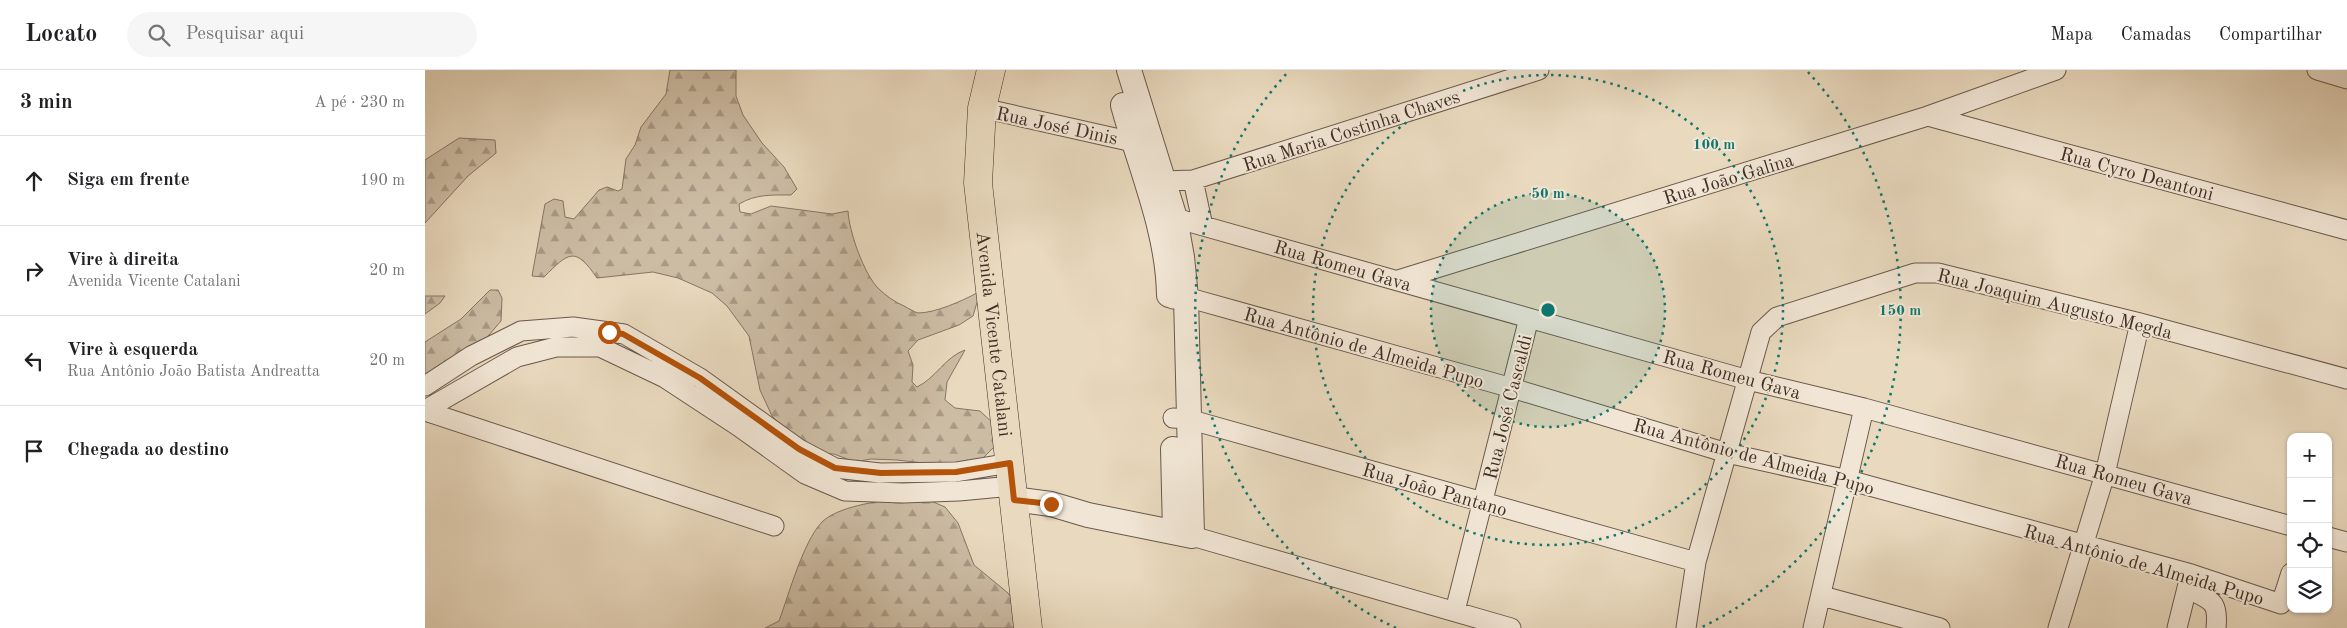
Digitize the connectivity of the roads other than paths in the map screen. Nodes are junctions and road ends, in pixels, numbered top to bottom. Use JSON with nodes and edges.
{"nodes":[{"id":1,"x":991,"y":70,"type":"edge"},
{"id":2,"x":1113,"y":70,"type":"edge"},
{"id":3,"x":1129,"y":70,"type":"edge"},
{"id":4,"x":1539,"y":70,"type":"edge"},
{"id":5,"x":2056,"y":70,"type":"edge"},
{"id":6,"x":2317,"y":70,"type":"edge"},
{"id":7,"x":2347,"y":79,"type":"edge"},
{"id":8,"x":981,"y":108,"type":"junction"},
{"id":9,"x":1928,"y":116,"type":"junction"},
{"id":10,"x":1133,"y":142,"type":"junction"},
{"id":11,"x":1193,"y":180,"type":"junction"},
{"id":12,"x":1162,"y":182,"type":"junction"},
{"id":13,"x":1167,"y":219,"type":"junction"},
{"id":14,"x":1203,"y":226,"type":"junction"},
{"id":15,"x":2347,"y":230,"type":"edge"},
{"id":16,"x":1398,"y":280,"type":"junction"},
{"id":17,"x":1178,"y":298,"type":"junction"},
{"id":18,"x":1529,"y":318,"type":"junction"},
{"id":19,"x":2140,"y":323,"type":"junction"},
{"id":20,"x":579,"y":328,"type":"junction"},
{"id":21,"x":579,"y":347,"type":"junction"},
{"id":22,"x":2347,"y":379,"type":"edge"},
{"id":23,"x":1748,"y":380,"type":"junction"},
{"id":24,"x":425,"y":386,"type":"edge"},
{"id":25,"x":1512,"y":388,"type":"junction"},
{"id":26,"x":1864,"y":408,"type":"junction"},
{"id":27,"x":425,"y":410,"type":"edge"},
{"id":28,"x":1181,"y":418,"type":"junction"},
{"id":29,"x":1727,"y":453,"type":"junction"},
{"id":30,"x":2105,"y":474,"type":"junction"},
{"id":31,"x":1848,"y":480,"type":"junction"},
{"id":32,"x":1012,"y":483,"type":"junction"},
{"id":33,"x":1484,"y":503,"type":"junction"},
{"id":34,"x":2287,"y":525,"type":"edge"},
{"id":35,"x":774,"y":526,"type":"dead end"},
{"id":36,"x":1183,"y":533,"type":"junction"},
{"id":37,"x":2332,"y":538,"type":"edge"},
{"id":38,"x":2347,"y":542,"type":"edge"},
{"id":39,"x":2084,"y":546,"type":"junction"},
{"id":40,"x":1696,"y":562,"type":"junction"},
{"id":41,"x":2189,"y":581,"type":"junction"},
{"id":42,"x":2287,"y":585,"type":"edge"},
{"id":43,"x":1822,"y":596,"type":"junction"},
{"id":44,"x":1455,"y":611,"type":"junction"},
{"id":45,"x":1028,"y":628,"type":"edge"},
{"id":46,"x":1511,"y":628,"type":"edge"},
{"id":47,"x":1686,"y":628,"type":"edge"},
{"id":48,"x":1813,"y":628,"type":"edge"},
{"id":49,"x":1940,"y":628,"type":"edge"},
{"id":50,"x":2058,"y":628,"type":"edge"},
{"id":51,"x":2177,"y":628,"type":"edge"},
{"id":52,"x":2216,"y":628,"type":"edge"}],
"edges":[{"from":1,"to":8,"type":"main road","name":"Avenida Vicente Catalani"},
{"from":2,"to":10,"type":"street"},
{"from":3,"to":12,"type":"street"},
{"from":4,"to":11,"type":"street","name":"Rua Maria Costinha Chaves"},
{"from":5,"to":9,"type":"street","name":"Rua João Galina"},
{"from":6,"to":7,"type":"street"},
{"from":8,"to":10,"type":"street","name":"Rua José Dinis"},
{"from":8,"to":32,"type":"main road","name":"Avenida Vicente Catalani"},
{"from":9,"to":15,"type":"street","name":"Rua Cyro Deantoni"},
{"from":9,"to":16,"type":"street","name":"Rua João Galina"},
{"from":10,"to":13,"type":"street"},
{"from":11,"to":12,"type":"street","name":"Rua Maria Costinha Chaves"},
{"from":11,"to":14,"type":"street"},
{"from":12,"to":13,"type":"street"},
{"from":13,"to":14,"type":"street","name":"Rua Romeu Gava"},
{"from":13,"to":17,"type":"street"},
{"from":14,"to":16,"type":"street","name":"Rua Romeu Gava"},
{"from":16,"to":18,"type":"street","name":"Rua Romeu Gava"},
{"from":17,"to":25,"type":"street","name":"Rua Antônio de Almeida Pupo"},
{"from":17,"to":28,"type":"street"},
{"from":18,"to":23,"type":"street","name":"Rua Romeu Gava"},
{"from":18,"to":25,"type":"street","name":"Rua José Cascaldi"},
{"from":19,"to":22,"type":"street","name":"Rua Joaquim Augusto Megda"},
{"from":19,"to":23,"type":"street","name":"Rua Joaquim Augusto Megda"},
{"from":19,"to":30,"type":"street"},
{"from":20,"to":21,"type":"street"},
{"from":20,"to":24,"type":"street"},
{"from":20,"to":32,"type":"street"},
{"from":21,"to":27,"type":"street"},
{"from":21,"to":32,"type":"street"},
{"from":23,"to":26,"type":"street","name":"Rua Romeu Gava"},
{"from":23,"to":29,"type":"street","name":"Rua Joaquim Augusto Megda"},
{"from":25,"to":29,"type":"street","name":"Rua Antônio de Almeida Pupo"},
{"from":25,"to":33,"type":"street","name":"Rua José Cascaldi"},
{"from":26,"to":30,"type":"street","name":"Rua Romeu Gava"},
{"from":26,"to":31,"type":"street"},
{"from":27,"to":35,"type":"street"},
{"from":28,"to":33,"type":"street","name":"Rua João Pantano"},
{"from":28,"to":36,"type":"street"},
{"from":29,"to":31,"type":"street","name":"Rua Antônio de Almeida Pupo"},
{"from":29,"to":40,"type":"street","name":"Rua Joaquim Augusto Megda"},
{"from":30,"to":34,"type":"street","name":"Rua Romeu Gava"},
{"from":30,"to":39,"type":"street"},
{"from":31,"to":39,"type":"street","name":"Rua Antônio de Almeida Pupo"},
{"from":31,"to":43,"type":"street"},
{"from":32,"to":36,"type":"street"},
{"from":32,"to":45,"type":"main road","name":"Avenida Vicente Catalani"},
{"from":33,"to":40,"type":"street","name":"Rua João Pantano"},
{"from":33,"to":44,"type":"street","name":"Rua José Cascaldi"},
{"from":36,"to":44,"type":"street"},
{"from":37,"to":38,"type":"street"},
{"from":39,"to":41,"type":"street","name":"Rua Antônio de Almeida Pupo"},
{"from":39,"to":50,"type":"street"},
{"from":40,"to":47,"type":"street","name":"Rua Joaquim Augusto Megda"},
{"from":41,"to":42,"type":"street","name":"Rua Antônio de Almeida Pupo"},
{"from":41,"to":51,"type":"street"},
{"from":41,"to":52,"type":"street"},
{"from":43,"to":48,"type":"street"},
{"from":43,"to":49,"type":"street"},
{"from":44,"to":46,"type":"street"}]}
